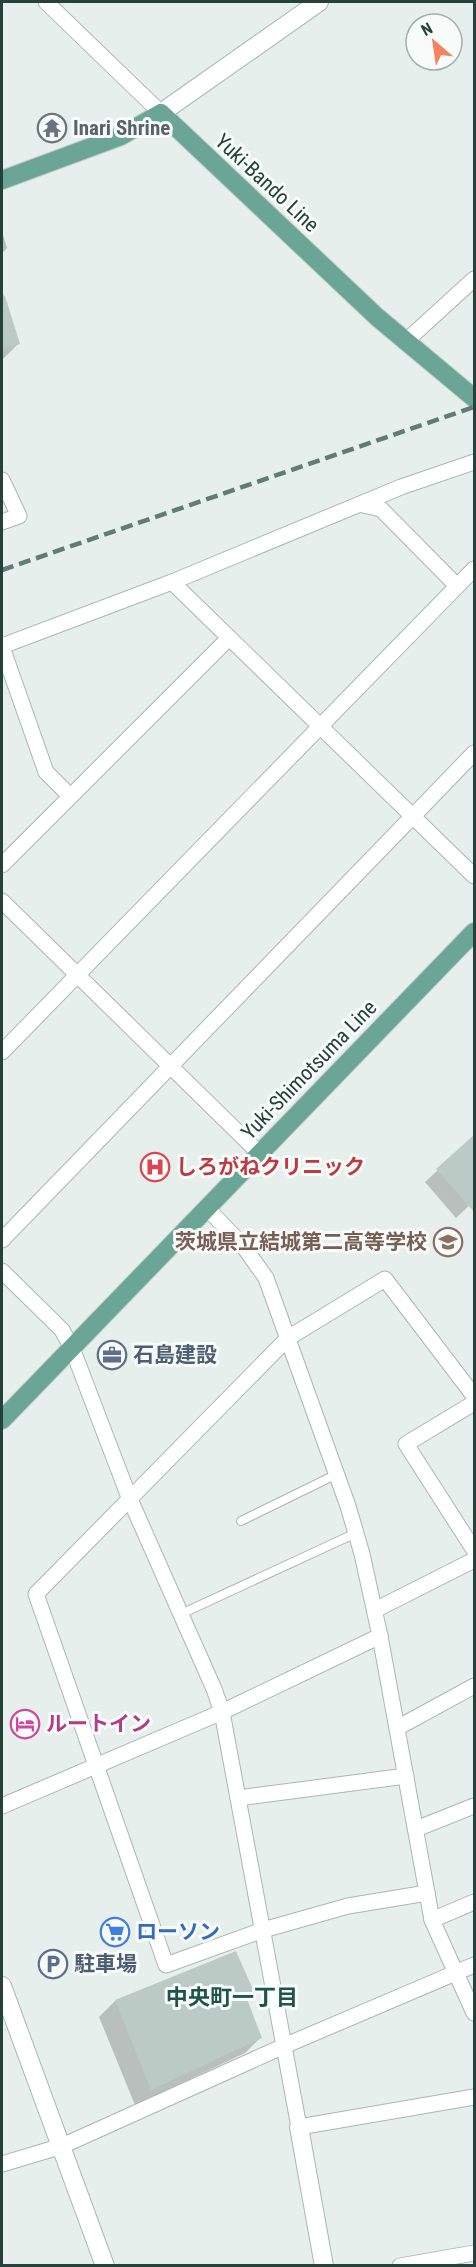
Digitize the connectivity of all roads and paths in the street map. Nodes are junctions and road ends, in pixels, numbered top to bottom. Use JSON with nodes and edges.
{"nodes":[{"id":1,"x":46,"y":2,"type":"edge"},
{"id":2,"x":319,"y":2,"type":"edge"},
{"id":3,"x":161,"y":113,"type":"junction"},
{"id":4,"x":2,"y":180,"type":"edge"},
{"id":5,"x":474,"y":279,"type":"edge"},
{"id":6,"x":405,"y":342,"type":"junction"},
{"id":7,"x":474,"y":398,"type":"edge"},
{"id":8,"x":474,"y":462,"type":"edge"},
{"id":9,"x":2,"y":480,"type":"edge"},
{"id":10,"x":363,"y":505,"type":"junction"},
{"id":11,"x":2,"y":522,"type":"edge"},
{"id":12,"x":474,"y":569,"type":"edge"},
{"id":13,"x":172,"y":582,"type":"junction"},
{"id":14,"x":457,"y":586,"type":"junction"},
{"id":15,"x":229,"y":638,"type":"junction"},
{"id":16,"x":2,"y":646,"type":"edge"},
{"id":17,"x":321,"y":726,"type":"junction"},
{"id":18,"x":474,"y":753,"type":"edge"},
{"id":19,"x":70,"y":796,"type":"junction"},
{"id":20,"x":413,"y":815,"type":"junction"},
{"id":21,"x":2,"y":864,"type":"edge"},
{"id":22,"x":474,"y":876,"type":"edge"},
{"id":23,"x":2,"y":902,"type":"edge"},
{"id":24,"x":474,"y":932,"type":"edge"},
{"id":25,"x":76,"y":974,"type":"junction"},
{"id":26,"x":2,"y":1052,"type":"edge"},
{"id":27,"x":170,"y":1066,"type":"junction"},
{"id":28,"x":260,"y":1153,"type":"junction"},
{"id":29,"x":207,"y":1208,"type":"junction"},
{"id":30,"x":2,"y":1240,"type":"edge"},
{"id":31,"x":2,"y":1270,"type":"edge"},
{"id":32,"x":288,"y":1338,"type":"junction"},
{"id":33,"x":72,"y":1348,"type":"junction"},
{"id":34,"x":474,"y":1395,"type":"edge"},
{"id":35,"x":474,"y":1403,"type":"edge"},
{"id":36,"x":2,"y":1420,"type":"edge"},
{"id":37,"x":337,"y":1474,"type":"junction"},
{"id":38,"x":129,"y":1497,"type":"junction"},
{"id":39,"x":241,"y":1521,"type":"dead end"},
{"id":40,"x":356,"y":1533,"type":"junction"},
{"id":41,"x":474,"y":1550,"type":"edge"},
{"id":42,"x":474,"y":1560,"type":"edge"},
{"id":43,"x":375,"y":1610,"type":"junction"},
{"id":44,"x":181,"y":1614,"type":"junction"},
{"id":45,"x":381,"y":1636,"type":"junction"},
{"id":46,"x":474,"y":1686,"type":"edge"},
{"id":47,"x":222,"y":1712,"type":"junction"},
{"id":48,"x":397,"y":1728,"type":"junction"},
{"id":49,"x":97,"y":1765,"type":"junction"},
{"id":50,"x":406,"y":1776,"type":"junction"},
{"id":51,"x":238,"y":1798,"type":"junction"},
{"id":52,"x":2,"y":1806,"type":"edge"},
{"id":53,"x":474,"y":1806,"type":"edge"},
{"id":54,"x":416,"y":1830,"type":"junction"},
{"id":55,"x":427,"y":1893,"type":"junction"},
{"id":56,"x":474,"y":1902,"type":"edge"},
{"id":57,"x":432,"y":1920,"type":"junction"},
{"id":58,"x":263,"y":1930,"type":"junction"},
{"id":59,"x":474,"y":1965,"type":"edge"},
{"id":60,"x":454,"y":1972,"type":"junction"},
{"id":61,"x":2,"y":1986,"type":"edge"},
{"id":62,"x":474,"y":2013,"type":"edge"},
{"id":63,"x":284,"y":2046,"type":"junction"},
{"id":64,"x":474,"y":2097,"type":"edge"},
{"id":65,"x":299,"y":2127,"type":"junction"},
{"id":66,"x":62,"y":2146,"type":"junction"},
{"id":67,"x":2,"y":2164,"type":"edge"},
{"id":68,"x":474,"y":2253,"type":"edge"},
{"id":69,"x":438,"y":2262,"type":"edge"},
{"id":70,"x":105,"y":2265,"type":"edge"},
{"id":71,"x":324,"y":2265,"type":"edge"},
{"id":72,"x":400,"y":2265,"type":"edge"}],
"edges":[{"from":1,"to":3,"type":"street"},
{"from":2,"to":3,"type":"street"},
{"from":3,"to":4,"type":"main road"},
{"from":3,"to":6,"type":"main road","name":"Yuki-Bando Line"},
{"from":5,"to":6,"type":"street"},
{"from":6,"to":7,"type":"main road","name":"Yuki-Bando Line"},
{"from":8,"to":10,"type":"street"},
{"from":9,"to":11,"type":"street"},
{"from":10,"to":13,"type":"street"},
{"from":10,"to":14,"type":"street"},
{"from":12,"to":14,"type":"street"},
{"from":13,"to":15,"type":"street"},
{"from":13,"to":16,"type":"street"},
{"from":14,"to":17,"type":"street"},
{"from":15,"to":17,"type":"street"},
{"from":15,"to":19,"type":"street"},
{"from":16,"to":19,"type":"street"},
{"from":17,"to":20,"type":"street"},
{"from":17,"to":25,"type":"street"},
{"from":18,"to":20,"type":"street"},
{"from":19,"to":21,"type":"street"},
{"from":20,"to":22,"type":"street"},
{"from":20,"to":27,"type":"street"},
{"from":23,"to":25,"type":"street"},
{"from":24,"to":28,"type":"main road","name":"Yuki-Shimotsuma Line"},
{"from":25,"to":26,"type":"street"},
{"from":25,"to":27,"type":"street"},
{"from":27,"to":28,"type":"street"},
{"from":27,"to":30,"type":"street"},
{"from":28,"to":29,"type":"main road","name":"Yuki-Shimotsuma Line"},
{"from":29,"to":32,"type":"street"},
{"from":29,"to":33,"type":"main road","name":"Yuki-Shimotsuma Line"},
{"from":31,"to":33,"type":"street"},
{"from":32,"to":34,"type":"street"},
{"from":32,"to":37,"type":"street"},
{"from":32,"to":38,"type":"street"},
{"from":33,"to":36,"type":"main road","name":"Yuki-Shimotsuma Line"},
{"from":33,"to":38,"type":"street"},
{"from":35,"to":41,"type":"street"},
{"from":37,"to":39,"type":"lane"},
{"from":37,"to":40,"type":"street"},
{"from":38,"to":44,"type":"street"},
{"from":38,"to":49,"type":"street"},
{"from":40,"to":43,"type":"street"},
{"from":40,"to":44,"type":"lane"},
{"from":42,"to":43,"type":"street"},
{"from":43,"to":45,"type":"street"},
{"from":44,"to":47,"type":"street"},
{"from":45,"to":47,"type":"street"},
{"from":45,"to":48,"type":"street"},
{"from":46,"to":48,"type":"street"},
{"from":47,"to":49,"type":"street"},
{"from":47,"to":51,"type":"street"},
{"from":48,"to":50,"type":"street"},
{"from":49,"to":52,"type":"street"},
{"from":49,"to":58,"type":"street"},
{"from":50,"to":51,"type":"street"},
{"from":50,"to":54,"type":"street"},
{"from":51,"to":58,"type":"street"},
{"from":53,"to":54,"type":"street"},
{"from":54,"to":55,"type":"street"},
{"from":55,"to":57,"type":"street"},
{"from":55,"to":58,"type":"street"},
{"from":56,"to":57,"type":"street"},
{"from":57,"to":60,"type":"street"},
{"from":58,"to":63,"type":"street"},
{"from":59,"to":60,"type":"street"},
{"from":60,"to":62,"type":"street"},
{"from":60,"to":63,"type":"street"},
{"from":61,"to":66,"type":"street"},
{"from":63,"to":65,"type":"street"},
{"from":63,"to":66,"type":"street"},
{"from":64,"to":65,"type":"street"},
{"from":65,"to":71,"type":"street"},
{"from":66,"to":67,"type":"street"},
{"from":66,"to":70,"type":"street"},
{"from":68,"to":69,"type":"street"},
{"from":69,"to":72,"type":"street"}]}
